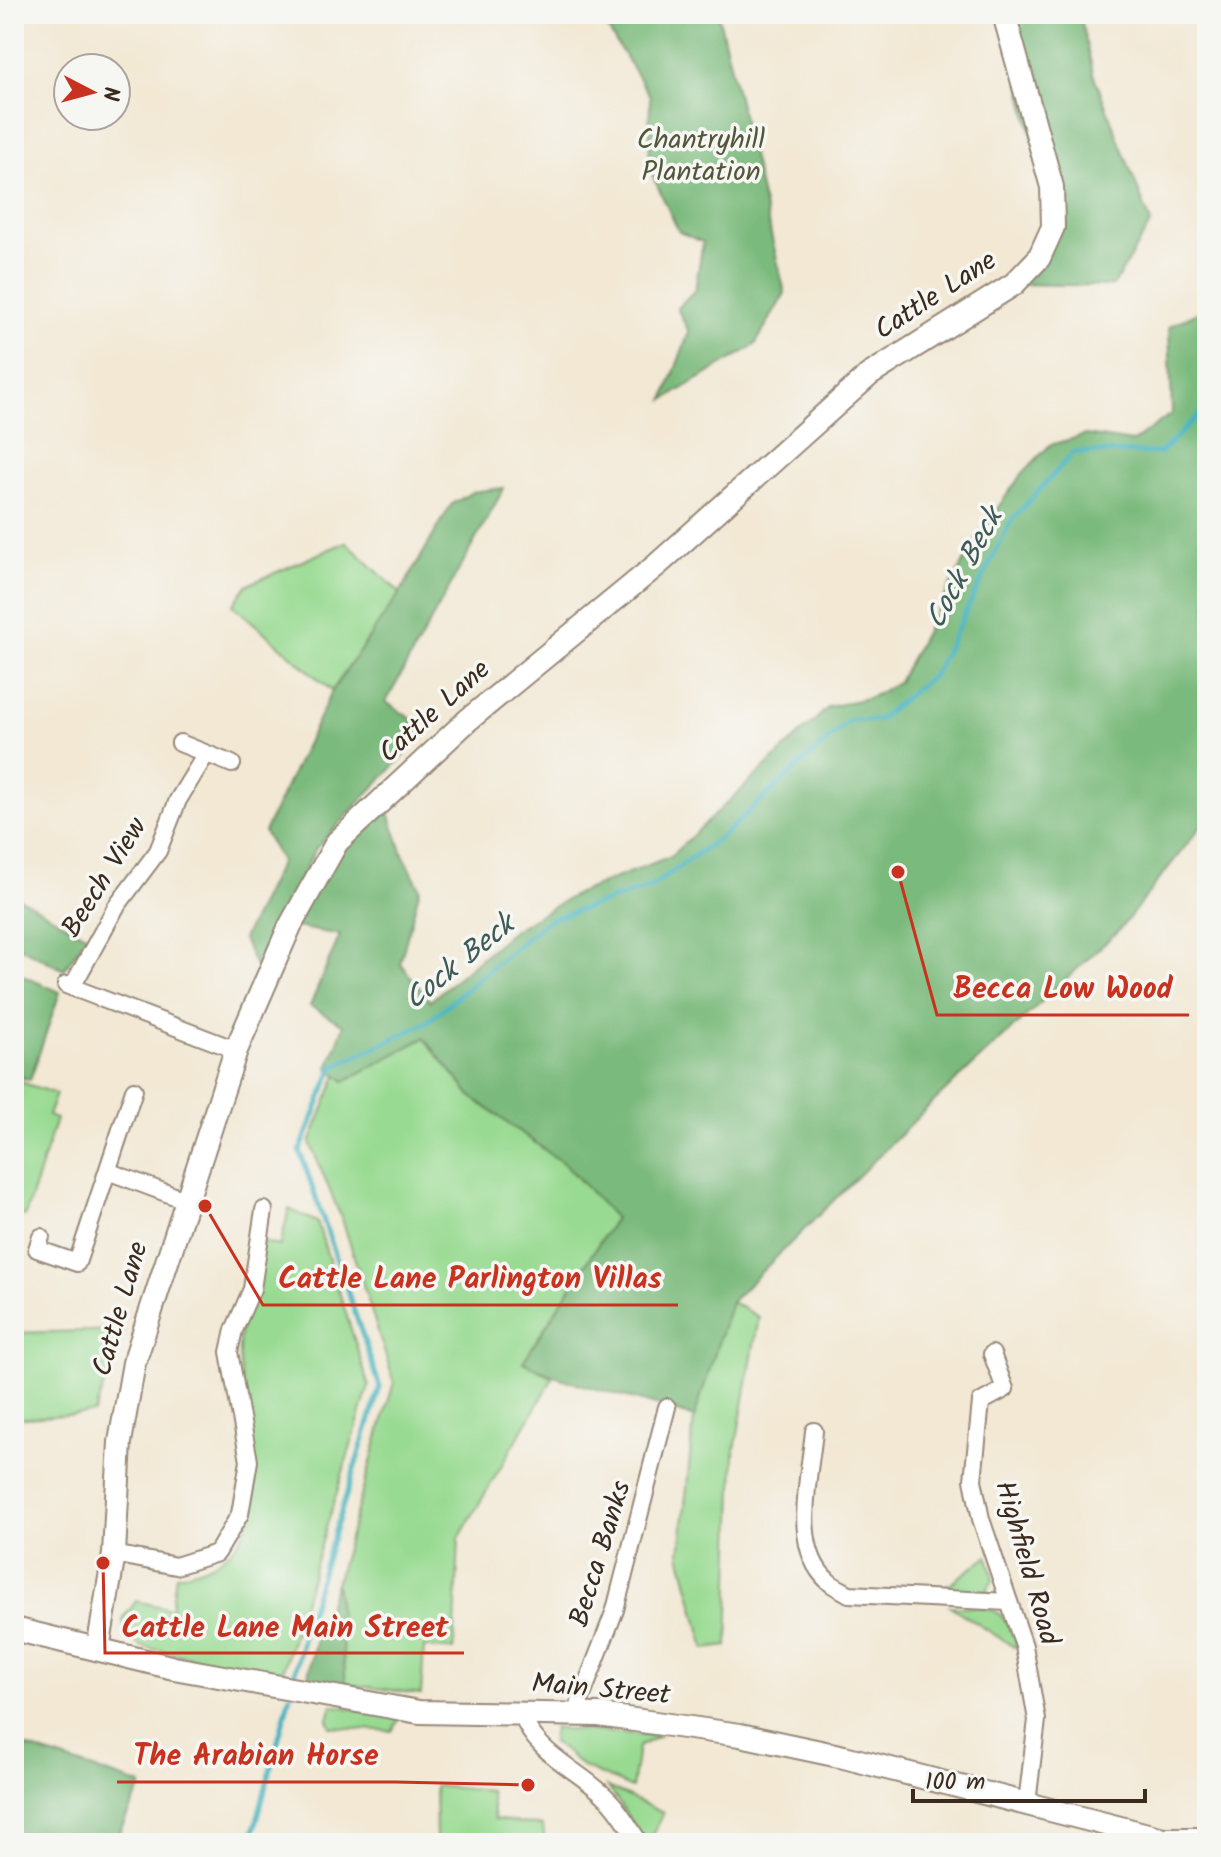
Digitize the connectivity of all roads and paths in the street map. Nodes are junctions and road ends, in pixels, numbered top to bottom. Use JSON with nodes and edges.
{"nodes":[{"id":1,"x":1004,"y":14,"type":"edge"},
{"id":2,"x":180,"y":743,"type":"dead end"},
{"id":3,"x":206,"y":754,"type":"junction"},
{"id":4,"x":232,"y":764,"type":"dead end"},
{"id":5,"x":236,"y":1050,"type":"junction"},
{"id":6,"x":134,"y":1090,"type":"dead end"},
{"id":7,"x":110,"y":1172,"type":"junction"},
{"id":8,"x":185,"y":1200,"type":"junction"},
{"id":9,"x":264,"y":1210,"type":"dead end"},
{"id":10,"x":41,"y":1237,"type":"dead end"},
{"id":11,"x":992,"y":1354,"type":"dead end"},
{"id":12,"x":667,"y":1407,"type":"dead end"},
{"id":13,"x":814,"y":1431,"type":"dead end"},
{"id":14,"x":114,"y":1554,"type":"junction"},
{"id":15,"x":1008,"y":1602,"type":"junction"},
{"id":16,"x":14,"y":1629,"type":"edge"},
{"id":17,"x":98,"y":1649,"type":"junction"},
{"id":18,"x":522,"y":1714,"type":"junction"},
{"id":19,"x":575,"y":1714,"type":"junction"},
{"id":20,"x":1027,"y":1803,"type":"junction"},
{"id":21,"x":1207,"y":1836,"type":"edge"},
{"id":22,"x":1170,"y":1839,"type":"edge"},
{"id":23,"x":640,"y":1843,"type":"edge"}],
"edges":[{"from":1,"to":5,"type":"street","name":"Cattle Lane"},
{"from":2,"to":3,"type":"street"},
{"from":3,"to":4,"type":"street"},
{"from":3,"to":5,"type":"street","name":"Beech View"},
{"from":5,"to":8,"type":"street","name":"Cattle Lane"},
{"from":6,"to":7,"type":"street"},
{"from":7,"to":8,"type":"street"},
{"from":7,"to":10,"type":"street"},
{"from":8,"to":14,"type":"street","name":"Cattle Lane"},
{"from":9,"to":14,"type":"street"},
{"from":11,"to":15,"type":"street","name":"Highfield Road"},
{"from":12,"to":19,"type":"street","name":"Becca Banks"},
{"from":13,"to":15,"type":"street"},
{"from":14,"to":17,"type":"street","name":"Cattle Lane"},
{"from":15,"to":20,"type":"street","name":"Highfield Road"},
{"from":16,"to":17,"type":"street","name":"Main Street"},
{"from":17,"to":18,"type":"street","name":"Main Street"},
{"from":18,"to":19,"type":"street","name":"Main Street"},
{"from":18,"to":23,"type":"street"},
{"from":19,"to":20,"type":"street","name":"Main Street"},
{"from":20,"to":22,"type":"street","name":"Main Street"},
{"from":21,"to":22,"type":"street"}]}
